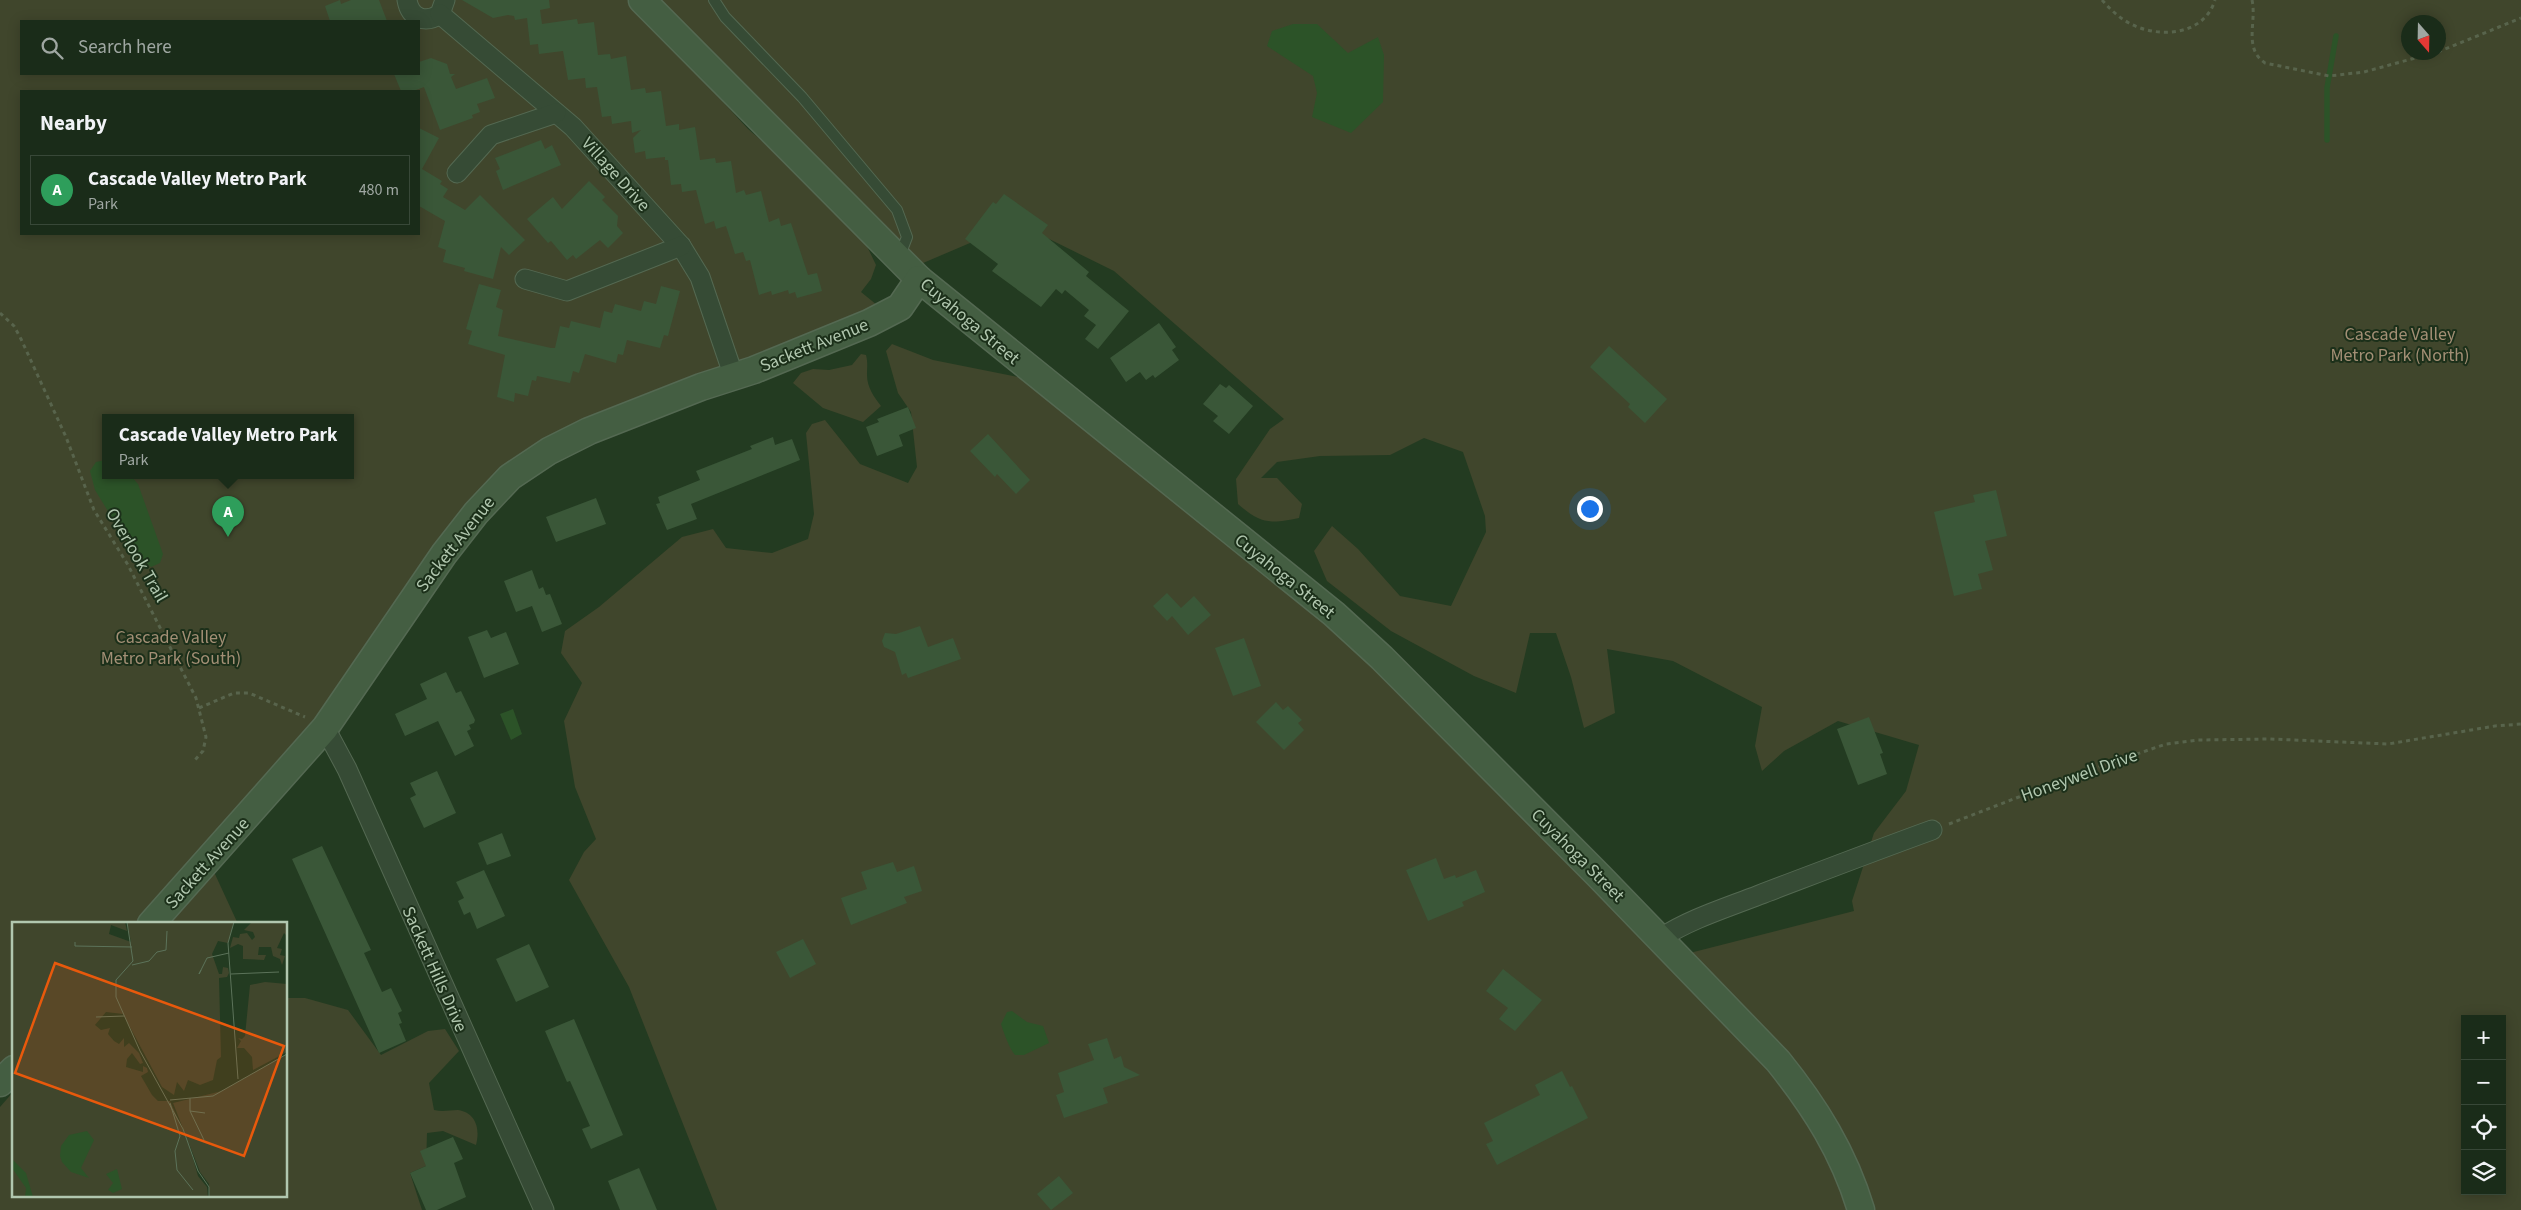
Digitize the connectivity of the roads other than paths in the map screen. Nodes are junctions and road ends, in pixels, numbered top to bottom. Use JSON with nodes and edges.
{"nodes":[{"id":1,"x":407,"y":0,"type":"edge"},
{"id":2,"x":642,"y":0,"type":"edge"},
{"id":3,"x":714,"y":0,"type":"edge"},
{"id":4,"x":442,"y":7,"type":"edge"},
{"id":5,"x":556,"y":113,"type":"junction"},
{"id":6,"x":457,"y":174,"type":"dead end"},
{"id":7,"x":681,"y":246,"type":"junction"},
{"id":8,"x":898,"y":259,"type":"junction"},
{"id":9,"x":525,"y":279,"type":"dead end"},
{"id":10,"x":919,"y":279,"type":"junction"},
{"id":11,"x":734,"y":376,"type":"junction"},
{"id":12,"x":326,"y":728,"type":"junction"},
{"id":13,"x":1932,"y":830,"type":"road end"},
{"id":14,"x":153,"y":922,"type":"edge"},
{"id":15,"x":1661,"y":938,"type":"junction"},
{"id":16,"x":12,"y":1071,"type":"edge"},
{"id":17,"x":0,"y":1083,"type":"edge"},
{"id":18,"x":544,"y":1210,"type":"edge"},
{"id":19,"x":1861,"y":1210,"type":"edge"}],
"edges":[{"from":1,"to":4,"type":"street","name":"Village Drive"},
{"from":2,"to":8,"type":"street","name":"Cuyahoga Street"},
{"from":3,"to":8,"type":"lane"},
{"from":4,"to":5,"type":"street","name":"Village Drive"},
{"from":5,"to":6,"type":"street"},
{"from":5,"to":7,"type":"street","name":"Village Drive"},
{"from":7,"to":9,"type":"street"},
{"from":7,"to":11,"type":"street","name":"Village Drive"},
{"from":8,"to":10,"type":"street","name":"Cuyahoga Street"},
{"from":10,"to":11,"type":"street","name":"Sackett Avenue"},
{"from":10,"to":15,"type":"street","name":"Cuyahoga Street"},
{"from":11,"to":12,"type":"street","name":"Sackett Avenue"},
{"from":12,"to":14,"type":"street","name":"Sackett Avenue"},
{"from":12,"to":18,"type":"street","name":"Sackett Hills Drive"},
{"from":13,"to":15,"type":"street"},
{"from":15,"to":19,"type":"street","name":"Cuyahoga Street"},
{"from":16,"to":17,"type":"street"}]}
